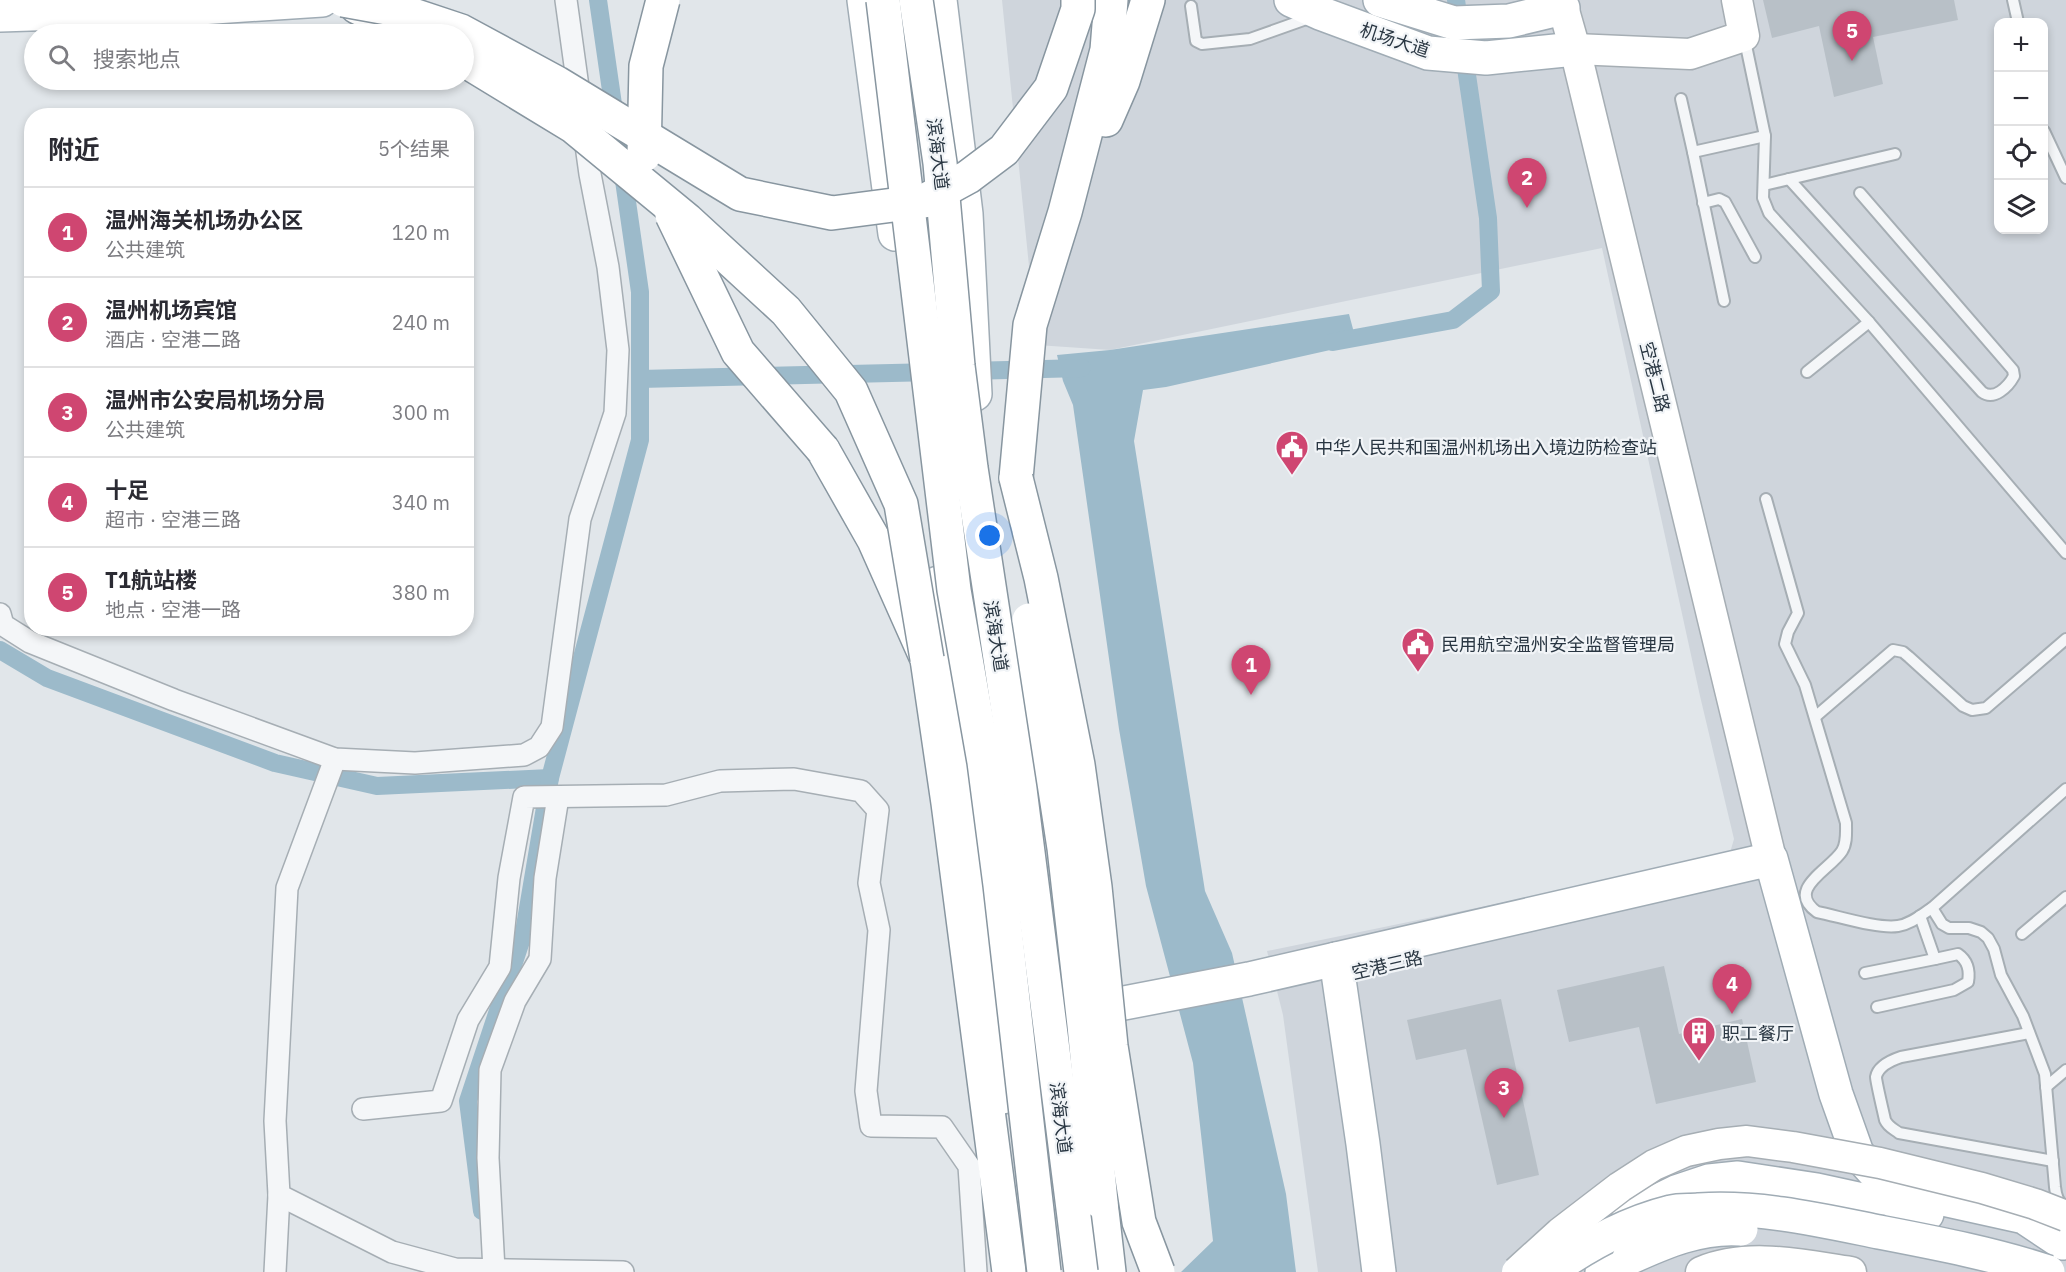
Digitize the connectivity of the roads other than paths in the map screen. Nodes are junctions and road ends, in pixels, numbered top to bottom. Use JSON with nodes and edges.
{"nodes":[{"id":1,"x":322,"y":0,"type":"edge"},
{"id":2,"x":343,"y":0,"type":"edge"},
{"id":3,"x":566,"y":0,"type":"edge"},
{"id":4,"x":663,"y":0,"type":"edge"},
{"id":5,"x":864,"y":0,"type":"edge"},
{"id":6,"x":883,"y":0,"type":"edge"},
{"id":7,"x":916,"y":0,"type":"edge"},
{"id":8,"x":940,"y":0,"type":"edge"},
{"id":9,"x":1078,"y":0,"type":"edge"},
{"id":10,"x":1111,"y":0,"type":"edge"},
{"id":11,"x":1148,"y":0,"type":"edge"},
{"id":12,"x":1291,"y":0,"type":"edge"},
{"id":13,"x":1380,"y":0,"type":"edge"},
{"id":14,"x":1737,"y":0,"type":"edge"},
{"id":15,"x":2013,"y":0,"type":"edge"},
{"id":16,"x":1562,"y":4,"type":"edge"},
{"id":17,"x":1191,"y":6,"type":"dead end"},
{"id":18,"x":1320,"y":14,"type":"junction"},
{"id":19,"x":0,"y":15,"type":"edge"},
{"id":20,"x":2017,"y":18,"type":"edge"},
{"id":21,"x":392,"y":24,"type":"edge"},
{"id":22,"x":439,"y":24,"type":"edge"},
{"id":23,"x":1744,"y":36,"type":"junction"},
{"id":24,"x":474,"y":39,"type":"edge"},
{"id":25,"x":1575,"y":49,"type":"junction"},
{"id":26,"x":474,"y":66,"type":"edge"},
{"id":27,"x":1681,"y":99,"type":"dead end"},
{"id":28,"x":1765,"y":136,"type":"junction"},
{"id":29,"x":2048,"y":141,"type":"edge"},
{"id":30,"x":1693,"y":152,"type":"junction"},
{"id":31,"x":1895,"y":154,"type":"dead end"},
{"id":32,"x":2066,"y":178,"type":"edge"},
{"id":33,"x":1789,"y":180,"type":"junction"},
{"id":34,"x":1764,"y":185,"type":"junction"},
{"id":35,"x":1860,"y":193,"type":"dead end"},
{"id":36,"x":1703,"y":203,"type":"junction"},
{"id":37,"x":1065,"y":212,"type":"junction"},
{"id":38,"x":1755,"y":257,"type":"dead end"},
{"id":39,"x":1724,"y":301,"type":"dead end"},
{"id":40,"x":1869,"y":322,"type":"junction"},
{"id":41,"x":1807,"y":372,"type":"dead end"},
{"id":42,"x":1016,"y":478,"type":"junction"},
{"id":43,"x":1766,"y":499,"type":"dead end"},
{"id":44,"x":2066,"y":553,"type":"edge"},
{"id":45,"x":0,"y":614,"type":"edge"},
{"id":46,"x":2066,"y":639,"type":"edge"},
{"id":47,"x":927,"y":659,"type":"junction"},
{"id":48,"x":1815,"y":717,"type":"junction"},
{"id":49,"x":335,"y":759,"type":"junction"},
{"id":50,"x":2066,"y":789,"type":"edge"},
{"id":51,"x":551,"y":797,"type":"junction"},
{"id":52,"x":1774,"y":868,"type":"junction"},
{"id":53,"x":2066,"y":897,"type":"edge"},
{"id":54,"x":1932,"y":908,"type":"junction"},
{"id":55,"x":1920,"y":916,"type":"junction"},
{"id":56,"x":2022,"y":934,"type":"dead end"},
{"id":57,"x":1935,"y":959,"type":"junction"},
{"id":58,"x":1337,"y":968,"type":"junction"},
{"id":59,"x":1865,"y":973,"type":"dead end"},
{"id":60,"x":1877,"y":1007,"type":"dead end"},
{"id":61,"x":1067,"y":1026,"type":"junction"},
{"id":62,"x":2029,"y":1033,"type":"junction"},
{"id":63,"x":996,"y":1040,"type":"junction"},
{"id":64,"x":2066,"y":1070,"type":"edge"},
{"id":65,"x":2046,"y":1087,"type":"junction"},
{"id":66,"x":363,"y":1109,"type":"dead end"},
{"id":67,"x":2053,"y":1161,"type":"junction"},
{"id":68,"x":279,"y":1195,"type":"junction"},
{"id":69,"x":2066,"y":1208,"type":"edge"},
{"id":70,"x":2065,"y":1235,"type":"edge"},
{"id":71,"x":1614,"y":1267,"type":"edge"},
{"id":72,"x":455,"y":1270,"type":"edge"},
{"id":73,"x":488,"y":1270,"type":"junction"},
{"id":74,"x":275,"y":1272,"type":"edge"},
{"id":75,"x":623,"y":1272,"type":"edge"},
{"id":76,"x":976,"y":1272,"type":"edge"},
{"id":77,"x":1009,"y":1272,"type":"edge"},
{"id":78,"x":1024,"y":1272,"type":"edge"},
{"id":79,"x":1044,"y":1272,"type":"edge"},
{"id":80,"x":1080,"y":1272,"type":"edge"},
{"id":81,"x":1101,"y":1272,"type":"edge"},
{"id":82,"x":1109,"y":1272,"type":"edge"},
{"id":83,"x":1158,"y":1272,"type":"edge"},
{"id":84,"x":1379,"y":1272,"type":"edge"},
{"id":85,"x":1517,"y":1272,"type":"edge"},
{"id":86,"x":1549,"y":1272,"type":"edge"},
{"id":87,"x":1560,"y":1272,"type":"edge"},
{"id":88,"x":1701,"y":1272,"type":"edge"},
{"id":89,"x":1851,"y":1272,"type":"edge"},
{"id":90,"x":1960,"y":1272,"type":"edge"},
{"id":91,"x":2048,"y":1272,"type":"edge"}],
"edges":[{"from":1,"to":19,"type":"main road"},
{"from":2,"to":21,"type":"main road","bridge":true},
{"from":2,"to":22,"type":"main road","bridge":true},
{"from":3,"to":49,"type":"street"},
{"from":4,"to":47,"type":"main road","bridge":true},
{"from":5,"to":63,"type":"main road"},
{"from":6,"to":79,"type":"main road","name":"滨海大道","bridge":true},
{"from":7,"to":80,"type":"main road","name":"滨海大道","bridge":true},
{"from":8,"to":61,"type":"main road"},
{"from":9,"to":24,"type":"main road","bridge":true},
{"from":10,"to":37,"type":"main road"},
{"from":11,"to":37,"type":"main road"},
{"from":12,"to":18,"type":"main road","name":"机场大道"},
{"from":13,"to":16,"type":"main road","name":"机场大道"},
{"from":14,"to":23,"type":"main road"},
{"from":15,"to":20,"type":"lane"},
{"from":16,"to":25,"type":"main road","name":"空港二路"},
{"from":17,"to":18,"type":"lane"},
{"from":18,"to":25,"type":"main road","name":"机场大道"},
{"from":23,"to":25,"type":"main road"},
{"from":23,"to":28,"type":"lane"},
{"from":25,"to":52,"type":"main road","name":"空港二路"},
{"from":26,"to":47,"type":"main road","bridge":true},
{"from":27,"to":30,"type":"lane"},
{"from":28,"to":30,"type":"lane"},
{"from":28,"to":34,"type":"lane"},
{"from":29,"to":32,"type":"lane"},
{"from":30,"to":36,"type":"lane"},
{"from":31,"to":33,"type":"lane"},
{"from":33,"to":34,"type":"lane"},
{"from":33,"to":35,"type":"lane"},
{"from":34,"to":40,"type":"lane"},
{"from":36,"to":38,"type":"lane"},
{"from":36,"to":39,"type":"lane"},
{"from":37,"to":42,"type":"main road"},
{"from":40,"to":41,"type":"lane"},
{"from":40,"to":44,"type":"lane"},
{"from":42,"to":82,"type":"main road","bridge":true},
{"from":42,"to":83,"type":"main road","bridge":true},
{"from":43,"to":48,"type":"lane"},
{"from":45,"to":49,"type":"street"},
{"from":46,"to":48,"type":"lane"},
{"from":47,"to":77,"type":"main road"},
{"from":48,"to":55,"type":"lane"},
{"from":49,"to":68,"type":"street"},
{"from":50,"to":54,"type":"lane"},
{"from":51,"to":66,"type":"street"},
{"from":51,"to":73,"type":"street"},
{"from":51,"to":76,"type":"street"},
{"from":52,"to":58,"type":"main road","name":"空港三路"},
{"from":52,"to":70,"type":"main road"},
{"from":53,"to":56,"type":"lane"},
{"from":54,"to":55,"type":"lane"},
{"from":54,"to":62,"type":"lane"},
{"from":55,"to":57,"type":"lane"},
{"from":57,"to":59,"type":"lane"},
{"from":57,"to":60,"type":"lane"},
{"from":58,"to":61,"type":"main road","name":"空港三路"},
{"from":58,"to":84,"type":"main road"},
{"from":61,"to":63,"type":"main road","name":"空港三路"},
{"from":61,"to":81,"type":"main road"},
{"from":62,"to":65,"type":"lane"},
{"from":62,"to":67,"type":"lane"},
{"from":63,"to":78,"type":"main road"},
{"from":64,"to":65,"type":"lane"},
{"from":65,"to":67,"type":"lane"},
{"from":67,"to":69,"type":"lane"},
{"from":68,"to":72,"type":"street"},
{"from":68,"to":74,"type":"street"},
{"from":70,"to":85,"type":"main road","bridge":true},
{"from":70,"to":87,"type":"main road"},
{"from":71,"to":90,"type":"main road","bridge":true},
{"from":72,"to":73,"type":"street"},
{"from":73,"to":75,"type":"street"},
{"from":86,"to":91,"type":"main road","bridge":true},
{"from":88,"to":89,"type":"main road"}]}
